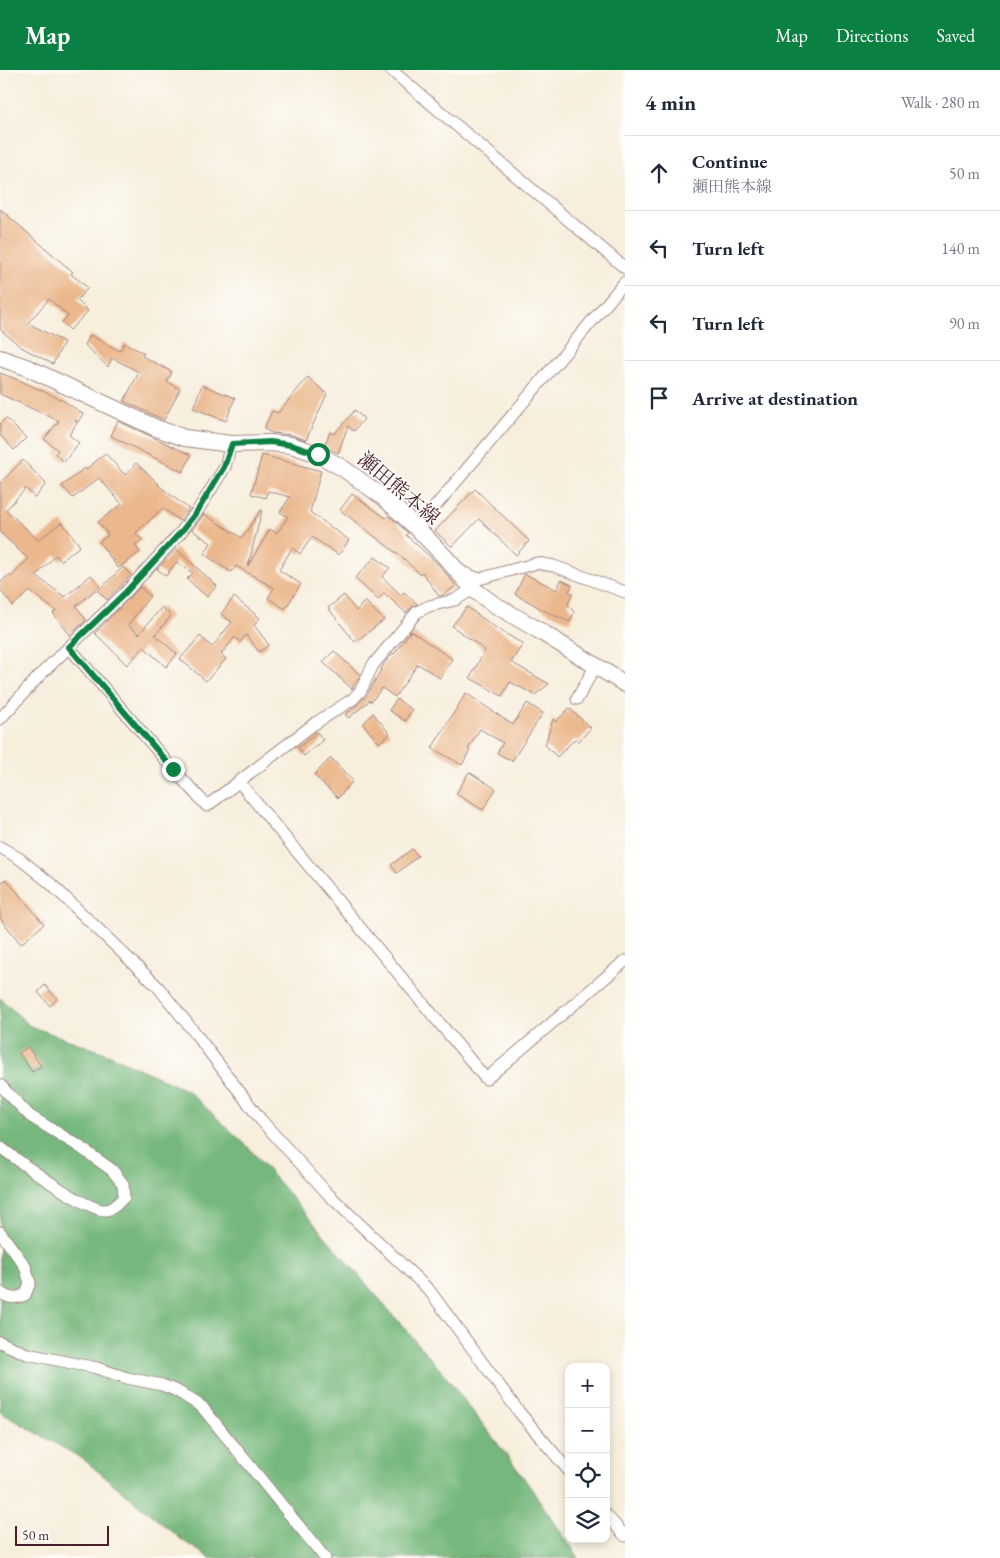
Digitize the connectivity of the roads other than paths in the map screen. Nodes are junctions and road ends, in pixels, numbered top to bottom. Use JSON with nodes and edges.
{"nodes":[{"id":1,"x":391,"y":70,"type":"edge"},
{"id":2,"x":625,"y":268,"type":"edge"},
{"id":3,"x":625,"y":282,"type":"edge"},
{"id":4,"x":0,"y":358,"type":"edge"},
{"id":5,"x":232,"y":444,"type":"junction"},
{"id":6,"x":417,"y":528,"type":"junction"},
{"id":7,"x":457,"y":570,"type":"junction"},
{"id":8,"x":473,"y":589,"type":"junction"},
{"id":9,"x":624,"y":590,"type":"edge"},
{"id":10,"x":69,"y":647,"type":"junction"},
{"id":11,"x":596,"y":665,"type":"junction"},
{"id":12,"x":625,"y":684,"type":"edge"},
{"id":13,"x":577,"y":698,"type":"dead end"},
{"id":14,"x":0,"y":718,"type":"edge"},
{"id":15,"x":239,"y":782,"type":"junction"},
{"id":16,"x":0,"y":847,"type":"edge"},
{"id":17,"x":625,"y":961,"type":"edge"},
{"id":18,"x":0,"y":1085,"type":"edge"},
{"id":19,"x":0,"y":1147,"type":"edge"},
{"id":20,"x":0,"y":1232,"type":"edge"},
{"id":21,"x":0,"y":1292,"type":"edge"},
{"id":22,"x":0,"y":1342,"type":"edge"},
{"id":23,"x":565,"y":1466,"type":"edge"},
{"id":24,"x":610,"y":1519,"type":"edge"},
{"id":25,"x":625,"y":1536,"type":"edge"},
{"id":26,"x":325,"y":1558,"type":"edge"}],
"edges":[{"from":1,"to":2,"type":"street"},
{"from":3,"to":6,"type":"street"},
{"from":4,"to":5,"type":"main road","name":"瀬田熊本線"},
{"from":5,"to":6,"type":"main road","name":"瀬田熊本線"},
{"from":5,"to":10,"type":"street"},
{"from":6,"to":7,"type":"main road","name":"瀬田熊本線"},
{"from":7,"to":8,"type":"main road","name":"瀬田熊本線"},
{"from":7,"to":9,"type":"street"},
{"from":8,"to":11,"type":"main road","name":"瀬田熊本線"},
{"from":8,"to":15,"type":"street"},
{"from":10,"to":14,"type":"street"},
{"from":10,"to":15,"type":"street"},
{"from":11,"to":12,"type":"main road","name":"瀬田熊本線"},
{"from":11,"to":13,"type":"street"},
{"from":15,"to":17,"type":"street"},
{"from":16,"to":23,"type":"street"},
{"from":18,"to":19,"type":"street"},
{"from":20,"to":21,"type":"street"},
{"from":22,"to":26,"type":"street"},
{"from":24,"to":25,"type":"street"}]}
